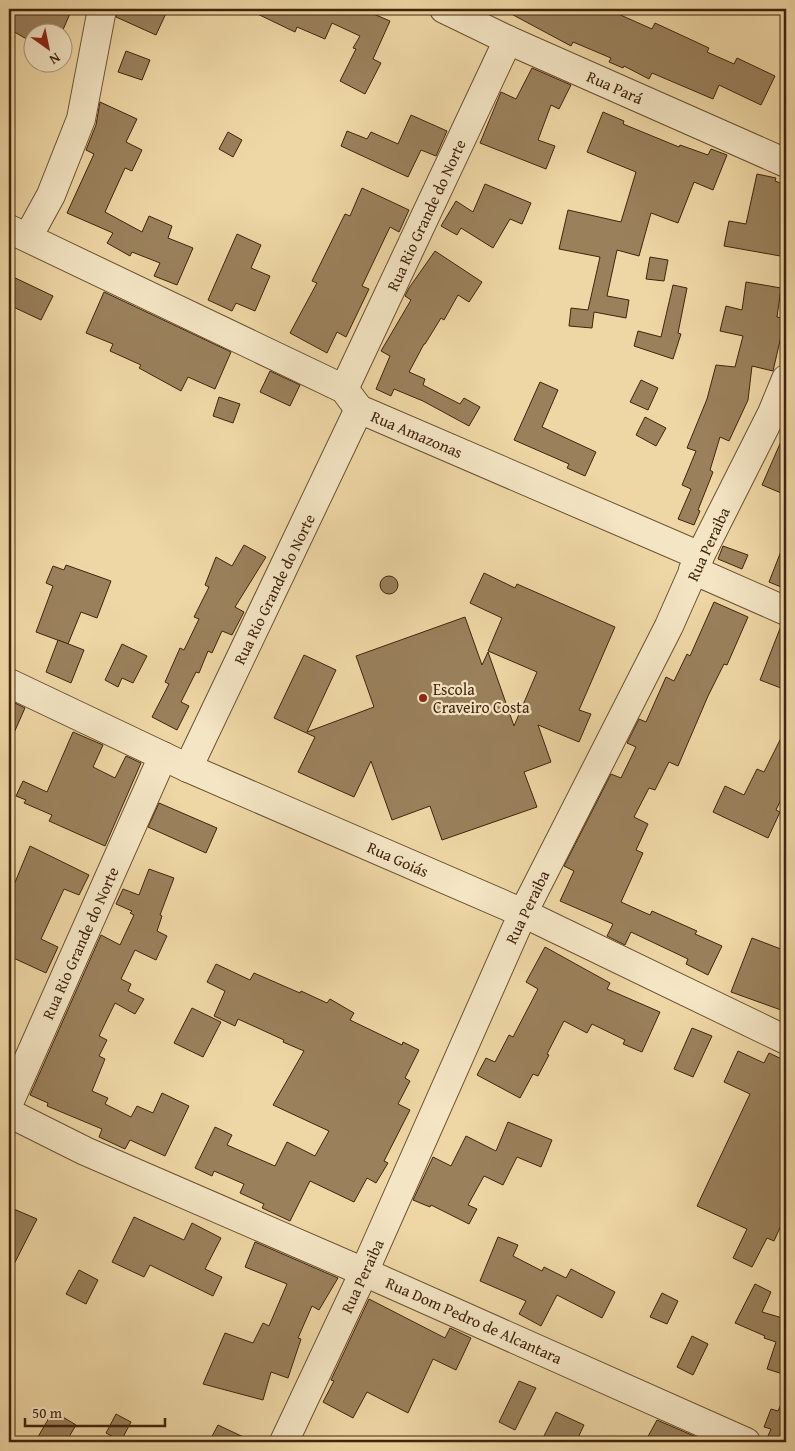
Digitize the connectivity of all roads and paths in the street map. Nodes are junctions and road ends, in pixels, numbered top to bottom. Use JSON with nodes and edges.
{"nodes":[{"id":1,"x":102,"y":9,"type":"edge"},
{"id":2,"x":444,"y":9,"type":"edge"},
{"id":3,"x":508,"y":40,"type":"junction"},
{"id":4,"x":786,"y":163,"type":"edge"},
{"id":5,"x":18,"y":233,"type":"edge"},
{"id":6,"x":786,"y":379,"type":"edge"},
{"id":7,"x":351,"y":399,"type":"junction"},
{"id":8,"x":696,"y":563,"type":"junction"},
{"id":9,"x":786,"y":611,"type":"edge"},
{"id":10,"x":9,"y":683,"type":"edge"},
{"id":11,"x":164,"y":756,"type":"junction"},
{"id":12,"x":188,"y":768,"type":"junction"},
{"id":13,"x":523,"y":914,"type":"junction"},
{"id":14,"x":786,"y":1040,"type":"edge"},
{"id":15,"x":9,"y":1103,"type":"edge"},
{"id":16,"x":9,"y":1113,"type":"edge"},
{"id":17,"x":364,"y":1272,"type":"junction"},
{"id":18,"x":284,"y":1442,"type":"edge"},
{"id":19,"x":746,"y":1442,"type":"edge"}],
"edges":[{"from":1,"to":5,"type":"street"},
{"from":2,"to":3,"type":"street","name":"Rua Pará"},
{"from":3,"to":4,"type":"street","name":"Rua Pará"},
{"from":3,"to":7,"type":"street","name":"Rua Rio Grande do Norte"},
{"from":5,"to":7,"type":"street","name":"Rua Amazonas"},
{"from":6,"to":8,"type":"street","name":"Rua Peraiba"},
{"from":7,"to":8,"type":"street","name":"Rua Amazonas"},
{"from":7,"to":12,"type":"street","name":"Rua Rio Grande do Norte"},
{"from":8,"to":9,"type":"street","name":"Rua Amazonas"},
{"from":8,"to":13,"type":"street","name":"Rua Peraiba"},
{"from":10,"to":11,"type":"street","name":"Rua Goiás"},
{"from":11,"to":12,"type":"street","name":"Rua Goiás"},
{"from":11,"to":15,"type":"street","name":"Rua Rio Grande do Norte"},
{"from":12,"to":13,"type":"street","name":"Rua Goiás"},
{"from":13,"to":14,"type":"street","name":"Rua Goiás"},
{"from":13,"to":17,"type":"street","name":"Rua Peraiba"},
{"from":16,"to":17,"type":"street","name":"Rua Dom Pedro de Alcantara"},
{"from":17,"to":18,"type":"street","name":"Rua Peraiba"},
{"from":17,"to":19,"type":"street","name":"Rua Dom Pedro de Alcantara"}]}
